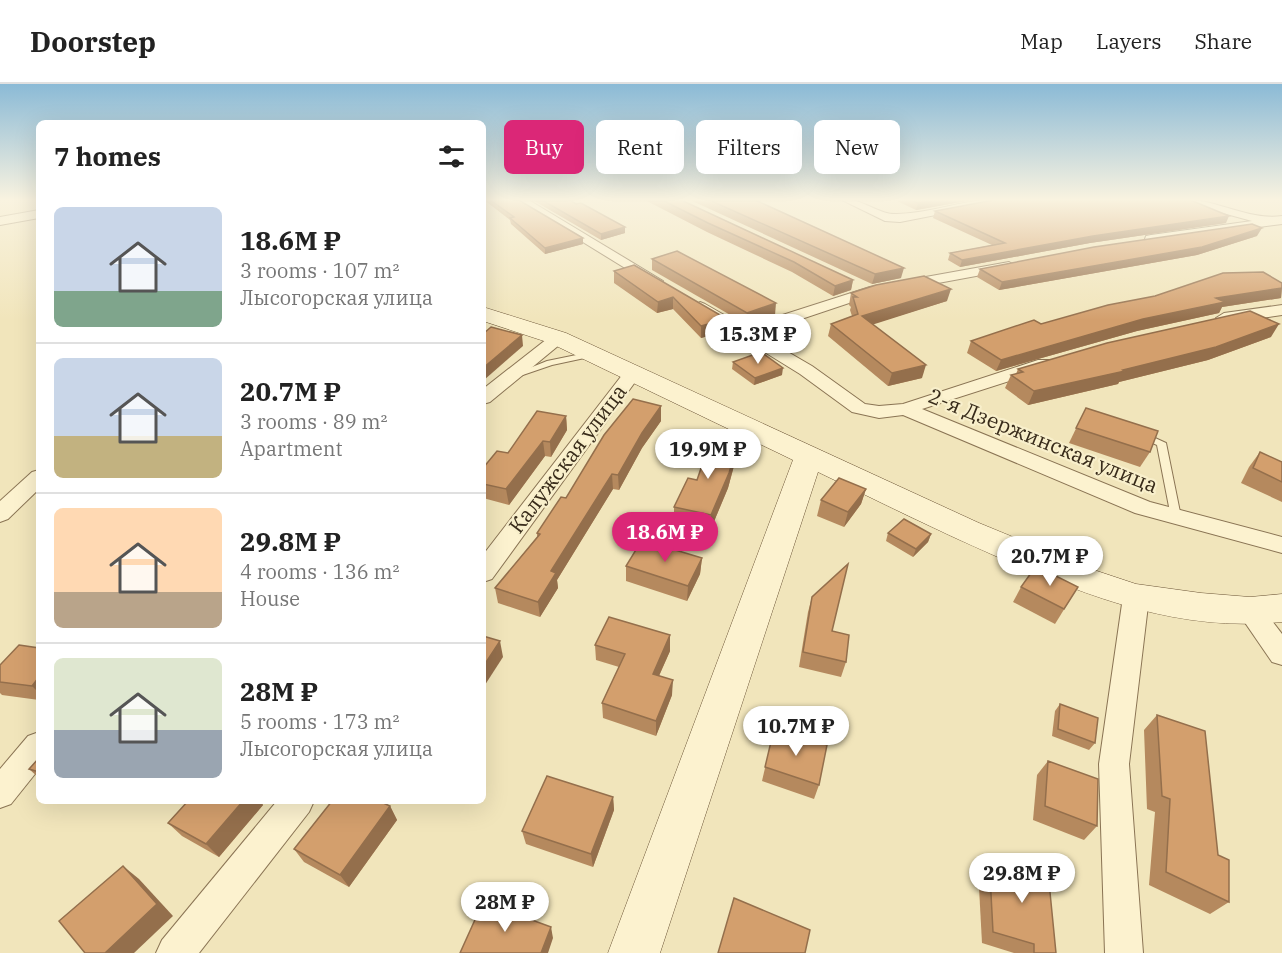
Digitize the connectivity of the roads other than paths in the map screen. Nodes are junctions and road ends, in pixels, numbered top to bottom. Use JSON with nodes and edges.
{"nodes":[{"id":1,"x":586,"y":240,"type":"edge"},
{"id":2,"x":1146,"y":240,"type":"edge"},
{"id":3,"x":1137,"y":241,"type":"edge"},
{"id":4,"x":1026,"y":262,"type":"edge"},
{"id":5,"x":848,"y":281,"type":"edge"},
{"id":6,"x":870,"y":291,"type":"junction"},
{"id":7,"x":1282,"y":310,"type":"edge"},
{"id":8,"x":486,"y":315,"type":"edge"},
{"id":9,"x":1210,"y":321,"type":"edge"},
{"id":10,"x":744,"y":333,"type":"junction"},
{"id":11,"x":558,"y":338,"type":"junction"},
{"id":12,"x":591,"y":354,"type":"junction"},
{"id":13,"x":1056,"y":360,"type":"edge"},
{"id":14,"x":632,"y":374,"type":"junction"},
{"id":15,"x":508,"y":378,"type":"junction"},
{"id":16,"x":486,"y":396,"type":"edge"},
{"id":17,"x":905,"y":409,"type":"junction"},
{"id":18,"x":1132,"y":430,"type":"edge"},
{"id":19,"x":809,"y":455,"type":"junction"},
{"id":20,"x":36,"y":480,"type":"edge"},
{"id":21,"x":0,"y":514,"type":"edge"},
{"id":22,"x":1176,"y":517,"type":"junction"},
{"id":23,"x":1282,"y":545,"type":"edge"},
{"id":24,"x":486,"y":569,"type":"edge"},
{"id":25,"x":1136,"y":597,"type":"junction"},
{"id":26,"x":1266,"y":610,"type":"edge"},
{"id":27,"x":1282,"y":654,"type":"edge"},
{"id":28,"x":36,"y":750,"type":"edge"},
{"id":29,"x":0,"y":793,"type":"edge"},
{"id":30,"x":296,"y":804,"type":"edge"},
{"id":31,"x":175,"y":953,"type":"edge"},
{"id":32,"x":634,"y":953,"type":"edge"},
{"id":33,"x":1124,"y":953,"type":"edge"}],
"edges":[{"from":1,"to":10,"type":"street","name":"2-я Дзержинская улица"},
{"from":2,"to":3,"type":"street"},
{"from":4,"to":6,"type":"street"},
{"from":5,"to":6,"type":"street"},
{"from":6,"to":10,"type":"street"},
{"from":7,"to":9,"type":"street"},
{"from":8,"to":11,"type":"street"},
{"from":10,"to":17,"type":"street","name":"2-я Дзержинская улица"},
{"from":11,"to":12,"type":"street"},
{"from":11,"to":15,"type":"street"},
{"from":12,"to":14,"type":"street"},
{"from":12,"to":15,"type":"lane"},
{"from":13,"to":17,"type":"street"},
{"from":14,"to":19,"type":"street"},
{"from":14,"to":24,"type":"street","name":"Калужская улица"},
{"from":15,"to":16,"type":"street"},
{"from":17,"to":22,"type":"street","name":"2-я Дзержинская улица"},
{"from":18,"to":22,"type":"lane"},
{"from":19,"to":25,"type":"street"},
{"from":19,"to":32,"type":"street"},
{"from":20,"to":21,"type":"street"},
{"from":22,"to":23,"type":"street","name":"2-я Дзержинская улица"},
{"from":25,"to":26,"type":"street"},
{"from":25,"to":33,"type":"street"},
{"from":26,"to":27,"type":"street"},
{"from":28,"to":29,"type":"street"},
{"from":30,"to":31,"type":"street"}]}
